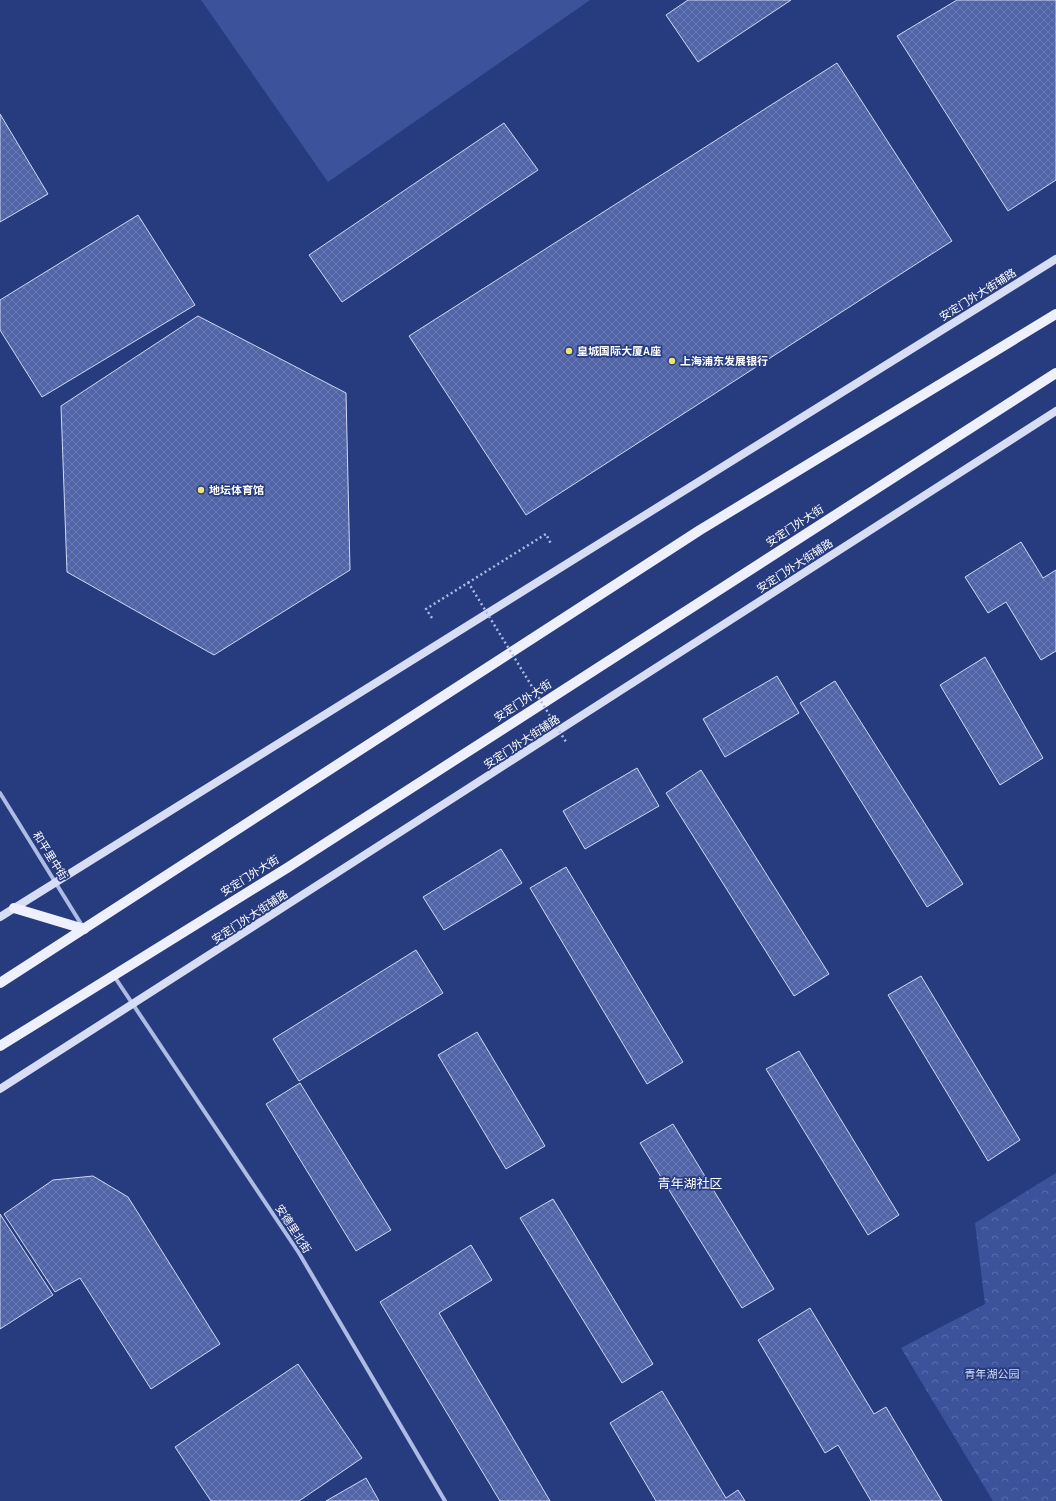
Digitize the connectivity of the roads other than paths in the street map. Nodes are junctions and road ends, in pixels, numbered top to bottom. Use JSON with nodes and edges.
{"nodes":[{"id":1,"x":1056,"y":259,"type":"edge"},
{"id":2,"x":1056,"y":314,"type":"edge"},
{"id":3,"x":1056,"y":372,"type":"edge"},
{"id":4,"x":1056,"y":411,"type":"edge"},
{"id":5,"x":0,"y":793,"type":"edge"},
{"id":6,"x":55,"y":883,"type":"junction"},
{"id":7,"x":14,"y":908,"type":"junction"},
{"id":8,"x":0,"y":917,"type":"edge"},
{"id":9,"x":84,"y":929,"type":"junction"},
{"id":10,"x":113,"y":974,"type":"junction"},
{"id":11,"x":0,"y":982,"type":"edge"},
{"id":12,"x":133,"y":1005,"type":"junction"},
{"id":13,"x":0,"y":1046,"type":"edge"},
{"id":14,"x":0,"y":1089,"type":"edge"},
{"id":15,"x":445,"y":1501,"type":"edge"}],
"edges":[{"from":1,"to":6,"type":"street","name":"安定门外大街辅路"},
{"from":2,"to":9,"type":"main road"},
{"from":3,"to":10,"type":"main road","name":"安定门外大街"},
{"from":4,"to":12,"type":"street","name":"安定门外大街辅路"},
{"from":5,"to":6,"type":"street","name":"和平里中街"},
{"from":6,"to":7,"type":"street","name":"安定门外大街辅路"},
{"from":6,"to":9,"type":"street","name":"和平里中街"},
{"from":7,"to":8,"type":"street","name":"安定门外大街辅路"},
{"from":7,"to":9,"type":"main road"},
{"from":9,"to":11,"type":"main road"},
{"from":10,"to":12,"type":"street","name":"安德里北街"},
{"from":10,"to":13,"type":"main road","name":"安定门外大街"},
{"from":12,"to":14,"type":"street","name":"安定门外大街辅路"},
{"from":12,"to":15,"type":"street","name":"安德里北街"}]}
